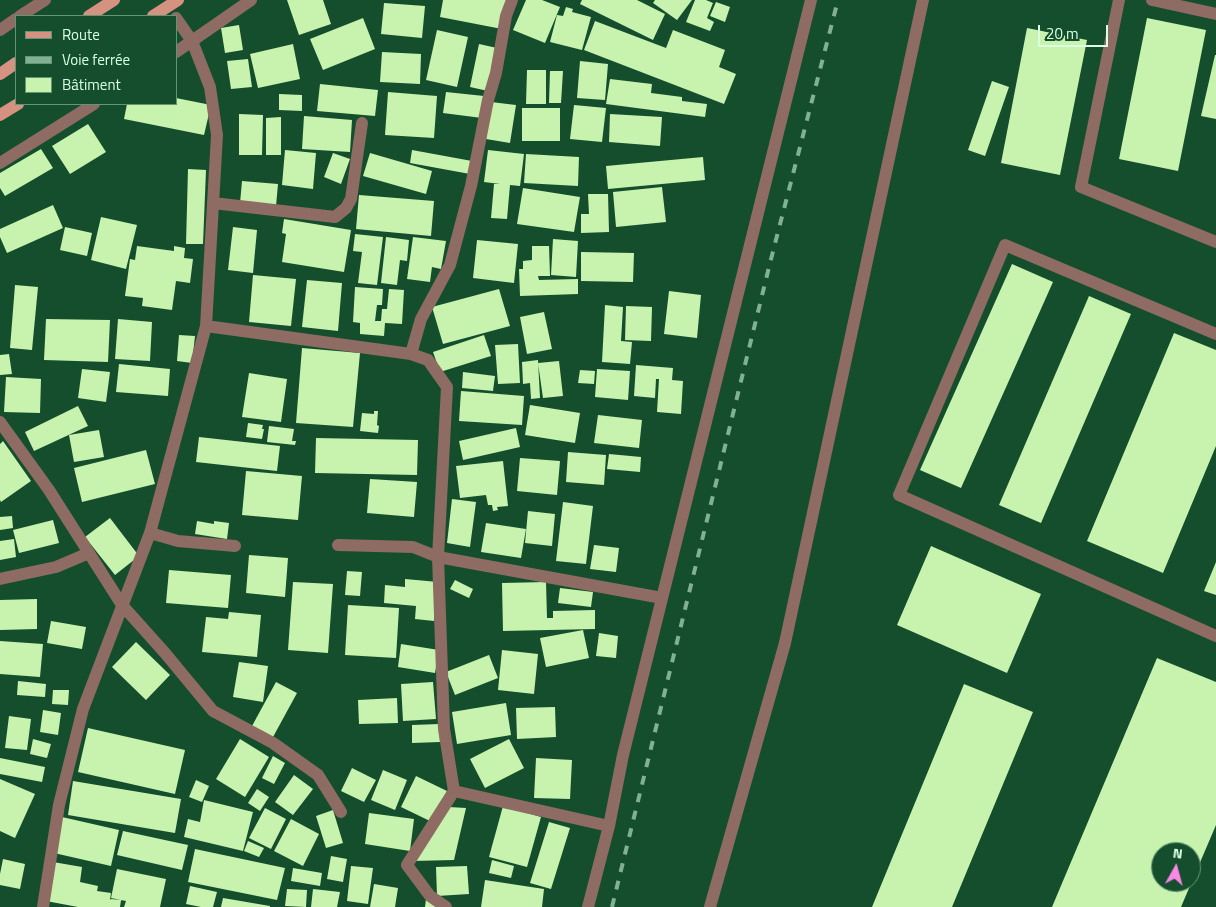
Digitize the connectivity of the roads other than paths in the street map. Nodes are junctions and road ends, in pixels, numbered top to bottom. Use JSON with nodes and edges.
{"nodes":[{"id":1,"x":114,"y":0,"type":"edge"},
{"id":2,"x":251,"y":0,"type":"edge"},
{"id":3,"x":512,"y":0,"type":"edge"},
{"id":4,"x":811,"y":0,"type":"edge"},
{"id":5,"x":923,"y":0,"type":"edge"},
{"id":6,"x":1119,"y":0,"type":"edge"},
{"id":7,"x":1152,"y":0,"type":"edge"},
{"id":8,"x":38,"y":2,"type":"edge"},
{"id":9,"x":175,"y":10,"type":"edge"},
{"id":10,"x":1216,"y":14,"type":"edge"},
{"id":11,"x":21,"y":15,"type":"edge"},
{"id":12,"x":91,"y":15,"type":"edge"},
{"id":13,"x":157,"y":15,"type":"edge"},
{"id":14,"x":178,"y":16,"type":"edge"},
{"id":15,"x":15,"y":20,"type":"edge"},
{"id":16,"x":0,"y":30,"type":"edge"},
{"id":17,"x":192,"y":42,"type":"junction"},
{"id":18,"x":178,"y":51,"type":"edge"},
{"id":19,"x":15,"y":64,"type":"edge"},
{"id":20,"x":0,"y":74,"type":"edge"},
{"id":21,"x":16,"y":105,"type":"edge"},
{"id":22,"x":92,"y":105,"type":"edge"},
{"id":23,"x":0,"y":115,"type":"edge"},
{"id":24,"x":362,"y":123,"type":"dead end"},
{"id":25,"x":0,"y":163,"type":"edge"},
{"id":26,"x":213,"y":203,"type":"junction"},
{"id":27,"x":1216,"y":242,"type":"edge"},
{"id":28,"x":206,"y":326,"type":"junction"},
{"id":29,"x":1216,"y":334,"type":"edge"},
{"id":30,"x":411,"y":354,"type":"junction"},
{"id":31,"x":0,"y":422,"type":"edge"},
{"id":32,"x":150,"y":533,"type":"junction"},
{"id":33,"x":338,"y":545,"type":"dead end"},
{"id":34,"x":235,"y":546,"type":"dead end"},
{"id":35,"x":89,"y":553,"type":"junction"},
{"id":36,"x":438,"y":557,"type":"junction"},
{"id":37,"x":0,"y":579,"type":"edge"},
{"id":38,"x":662,"y":598,"type":"junction"},
{"id":39,"x":122,"y":605,"type":"junction"},
{"id":40,"x":1216,"y":636,"type":"edge"},
{"id":41,"x":454,"y":792,"type":"junction"},
{"id":42,"x":341,"y":812,"type":"dead end"},
{"id":43,"x":609,"y":826,"type":"junction"},
{"id":44,"x":43,"y":907,"type":"edge"},
{"id":45,"x":446,"y":907,"type":"edge"},
{"id":46,"x":588,"y":907,"type":"edge"},
{"id":47,"x":710,"y":907,"type":"edge"}],
"edges":[{"from":1,"to":12,"type":"main road"},
{"from":2,"to":17,"type":"street"},
{"from":3,"to":30,"type":"street"},
{"from":4,"to":38,"type":"street"},
{"from":5,"to":47,"type":"street"},
{"from":6,"to":27,"type":"street"},
{"from":7,"to":10,"type":"street"},
{"from":8,"to":11,"type":"street"},
{"from":9,"to":13,"type":"main road"},
{"from":14,"to":17,"type":"street"},
{"from":15,"to":16,"type":"street"},
{"from":17,"to":18,"type":"street"},
{"from":17,"to":26,"type":"street"},
{"from":19,"to":20,"type":"main road"},
{"from":21,"to":23,"type":"main road"},
{"from":22,"to":25,"type":"street"},
{"from":24,"to":26,"type":"street"},
{"from":26,"to":28,"type":"street"},
{"from":28,"to":30,"type":"street"},
{"from":28,"to":32,"type":"street"},
{"from":29,"to":40,"type":"street"},
{"from":30,"to":36,"type":"street"},
{"from":31,"to":35,"type":"street"},
{"from":32,"to":34,"type":"street"},
{"from":32,"to":39,"type":"street"},
{"from":33,"to":36,"type":"street"},
{"from":35,"to":37,"type":"street"},
{"from":35,"to":39,"type":"street"},
{"from":36,"to":38,"type":"street"},
{"from":36,"to":41,"type":"street"},
{"from":38,"to":43,"type":"street"},
{"from":39,"to":42,"type":"street"},
{"from":39,"to":44,"type":"street"},
{"from":41,"to":43,"type":"street"},
{"from":41,"to":45,"type":"street"},
{"from":43,"to":46,"type":"street"}]}
